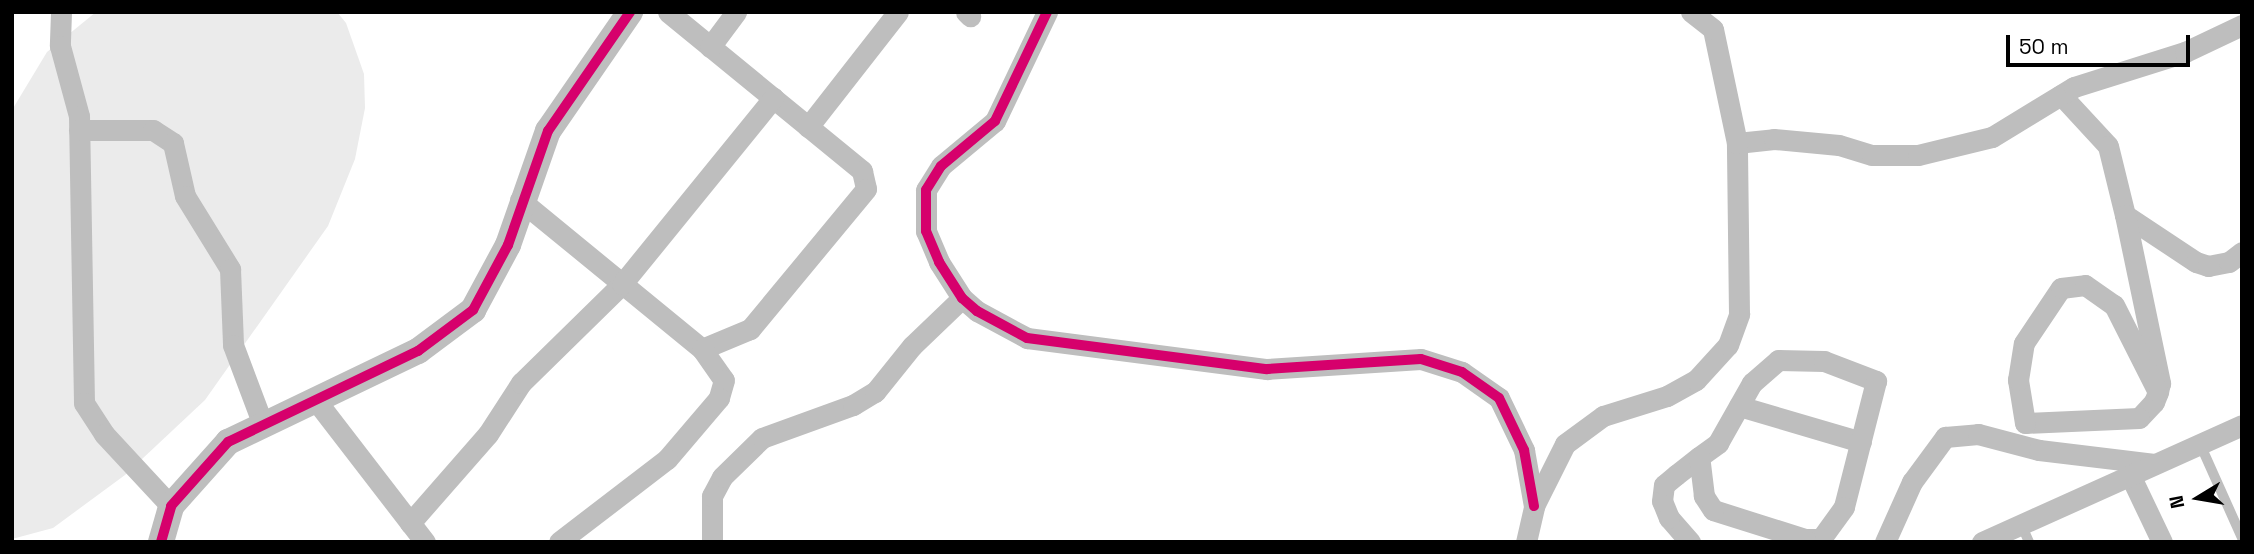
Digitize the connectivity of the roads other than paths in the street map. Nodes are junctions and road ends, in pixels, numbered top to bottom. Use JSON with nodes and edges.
{"nodes":[{"id":1,"x":61,"y":12,"type":"edge"},
{"id":2,"x":630,"y":12,"type":"edge"},
{"id":3,"x":668,"y":12,"type":"edge"},
{"id":4,"x":736,"y":12,"type":"edge"},
{"id":5,"x":898,"y":12,"type":"edge"},
{"id":6,"x":1047,"y":12,"type":"edge"},
{"id":7,"x":1691,"y":12,"type":"edge"},
{"id":8,"x":2242,"y":25,"type":"edge"},
{"id":9,"x":710,"y":47,"type":"junction"},
{"id":10,"x":2061,"y":95,"type":"junction"},
{"id":11,"x":773,"y":98,"type":"junction"},
{"id":12,"x":808,"y":127,"type":"junction"},
{"id":13,"x":79,"y":130,"type":"junction"},
{"id":14,"x":1737,"y":144,"type":"junction"},
{"id":15,"x":520,"y":200,"type":"junction"},
{"id":16,"x":2125,"y":215,"type":"junction"},
{"id":17,"x":2242,"y":252,"type":"edge"},
{"id":18,"x":622,"y":284,"type":"junction"},
{"id":19,"x":962,"y":298,"type":"junction"},
{"id":20,"x":702,"y":349,"type":"junction"},
{"id":21,"x":2158,"y":392,"type":"junction"},
{"id":22,"x":314,"y":398,"type":"junction"},
{"id":23,"x":1739,"y":406,"type":"junction"},
{"id":24,"x":2025,"y":423,"type":"junction"},
{"id":25,"x":263,"y":425,"type":"junction"},
{"id":26,"x":2242,"y":425,"type":"edge"},
{"id":27,"x":1861,"y":442,"type":"junction"},
{"id":28,"x":2015,"y":443,"type":"junction"},
{"id":29,"x":2200,"y":444,"type":"junction"},
{"id":30,"x":1699,"y":457,"type":"junction"},
{"id":31,"x":2154,"y":464,"type":"junction"},
{"id":32,"x":2130,"y":475,"type":"junction"},
{"id":33,"x":171,"y":506,"type":"junction"},
{"id":34,"x":1534,"y":506,"type":"junction"},
{"id":35,"x":410,"y":523,"type":"junction"},
{"id":36,"x":2025,"y":533,"type":"edge"},
{"id":37,"x":2242,"y":538,"type":"edge"},
{"id":38,"x":161,"y":542,"type":"edge"},
{"id":39,"x":425,"y":542,"type":"edge"},
{"id":40,"x":559,"y":542,"type":"edge"},
{"id":41,"x":712,"y":542,"type":"edge"},
{"id":42,"x":1525,"y":542,"type":"edge"},
{"id":43,"x":1690,"y":542,"type":"edge"},
{"id":44,"x":1885,"y":542,"type":"edge"},
{"id":45,"x":1982,"y":542,"type":"edge"},
{"id":46,"x":2162,"y":542,"type":"edge"}],
"edges":[{"from":1,"to":13,"type":"street"},
{"from":2,"to":15,"type":"street"},
{"from":3,"to":9,"type":"street"},
{"from":4,"to":9,"type":"street"},
{"from":5,"to":12,"type":"street"},
{"from":6,"to":19,"type":"street"},
{"from":7,"to":14,"type":"street"},
{"from":8,"to":10,"type":"street"},
{"from":9,"to":11,"type":"street"},
{"from":10,"to":14,"type":"street"},
{"from":10,"to":16,"type":"street"},
{"from":11,"to":12,"type":"street"},
{"from":11,"to":18,"type":"street"},
{"from":12,"to":20,"type":"street"},
{"from":13,"to":25,"type":"street"},
{"from":13,"to":33,"type":"street"},
{"from":14,"to":34,"type":"street"},
{"from":15,"to":18,"type":"street"},
{"from":15,"to":22,"type":"street"},
{"from":16,"to":17,"type":"street"},
{"from":16,"to":21,"type":"street"},
{"from":18,"to":20,"type":"street"},
{"from":18,"to":35,"type":"street"},
{"from":19,"to":34,"type":"street"},
{"from":19,"to":41,"type":"street"},
{"from":20,"to":40,"type":"street"},
{"from":21,"to":24,"type":"street"},
{"from":21,"to":24,"type":"street"},
{"from":22,"to":25,"type":"street"},
{"from":22,"to":35,"type":"street"},
{"from":23,"to":27,"type":"street"},
{"from":23,"to":27,"type":"street"},
{"from":23,"to":30,"type":"street"},
{"from":24,"to":28,"type":"street"},
{"from":25,"to":33,"type":"street"},
{"from":26,"to":29,"type":"street"},
{"from":27,"to":30,"type":"street"},
{"from":28,"to":31,"type":"street"},
{"from":28,"to":44,"type":"street"},
{"from":29,"to":31,"type":"street"},
{"from":29,"to":37,"type":"lane"},
{"from":30,"to":43,"type":"street"},
{"from":31,"to":32,"type":"street"},
{"from":32,"to":36,"type":"street"},
{"from":32,"to":46,"type":"street"},
{"from":33,"to":38,"type":"street"},
{"from":34,"to":42,"type":"street"},
{"from":35,"to":39,"type":"street"},
{"from":36,"to":45,"type":"street"}]}
